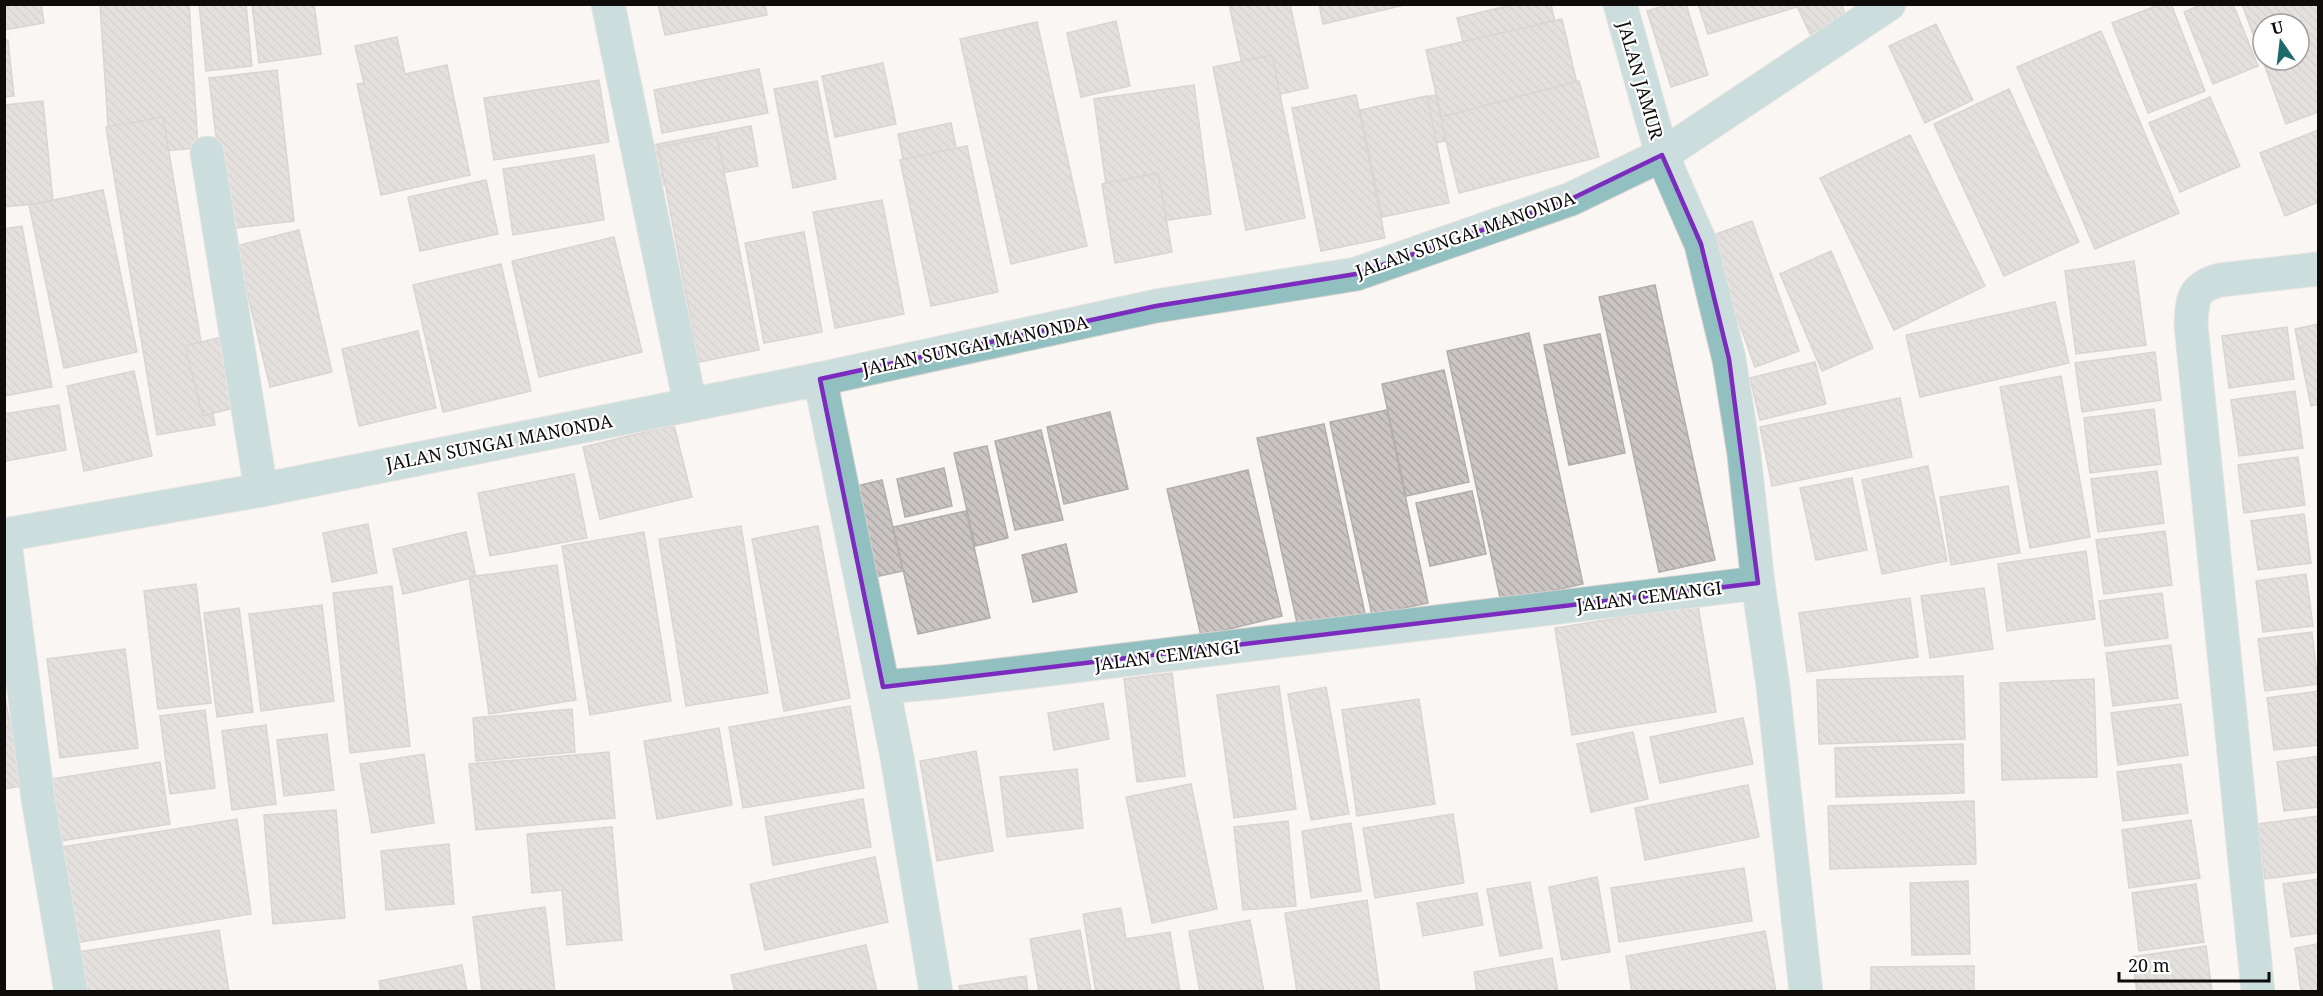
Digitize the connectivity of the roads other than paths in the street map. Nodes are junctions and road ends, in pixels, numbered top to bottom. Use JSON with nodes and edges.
{"nodes":[{"id":1,"x":608,"y":4,"type":"edge"},
{"id":2,"x":1620,"y":4,"type":"edge"},
{"id":3,"x":1889,"y":4,"type":"edge"},
{"id":4,"x":207,"y":153,"type":"dead end"},
{"id":5,"x":1662,"y":155,"type":"junction"},
{"id":6,"x":2319,"y":269,"type":"edge"},
{"id":7,"x":820,"y":379,"type":"junction"},
{"id":8,"x":690,"y":404,"type":"junction"},
{"id":9,"x":261,"y":490,"type":"junction"},
{"id":10,"x":4,"y":535,"type":"edge"},
{"id":11,"x":1758,"y":583,"type":"junction"},
{"id":12,"x":883,"y":687,"type":"junction"},
{"id":13,"x":71,"y":992,"type":"edge"},
{"id":14,"x":936,"y":992,"type":"edge"},
{"id":15,"x":1806,"y":992,"type":"edge"},
{"id":16,"x":2258,"y":992,"type":"edge"}],
"edges":[{"from":1,"to":8,"type":"street"},
{"from":2,"to":5,"type":"street","name":"JALAN JAMUR"},
{"from":3,"to":5,"type":"street","name":"JALAN SUNGAI MANONDA"},
{"from":4,"to":9,"type":"street"},
{"from":5,"to":7,"type":"street","name":"JALAN SUNGAI MANONDA"},
{"from":5,"to":11,"type":"street"},
{"from":6,"to":16,"type":"street"},
{"from":7,"to":8,"type":"street","name":"JALAN SUNGAI MANONDA"},
{"from":7,"to":12,"type":"street"},
{"from":8,"to":9,"type":"street","name":"JALAN SUNGAI MANONDA"},
{"from":9,"to":10,"type":"street","name":"JALAN SUNGAI MANONDA"},
{"from":10,"to":13,"type":"street"},
{"from":11,"to":12,"type":"street","name":"JALAN CEMANGI"},
{"from":11,"to":15,"type":"street"},
{"from":12,"to":14,"type":"street"}]}
